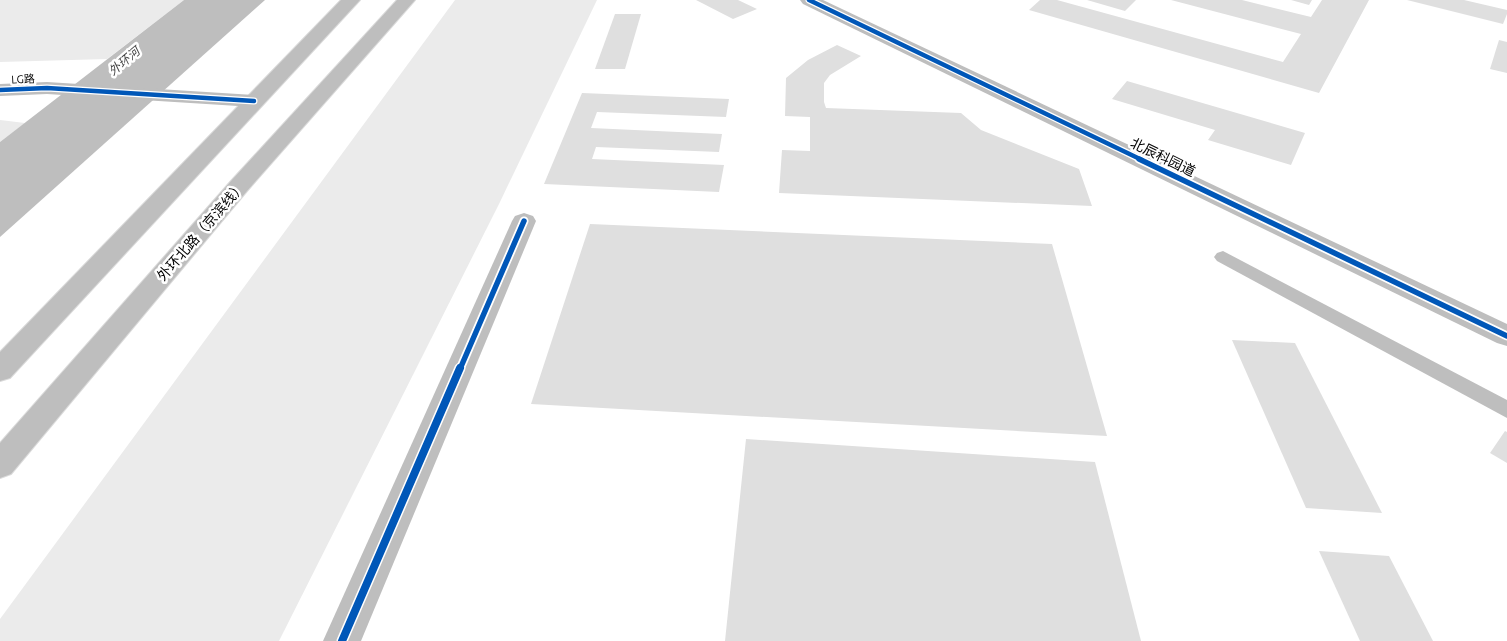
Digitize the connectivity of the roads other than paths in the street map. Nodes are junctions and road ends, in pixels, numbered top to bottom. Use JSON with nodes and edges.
{"nodes":[{"id":1,"x":351,"y":0,"type":"edge"},
{"id":2,"x":406,"y":0,"type":"edge"},
{"id":3,"x":809,"y":0,"type":"edge"},
{"id":4,"x":0,"y":90,"type":"edge"},
{"id":5,"x":254,"y":101,"type":"junction"},
{"id":6,"x":524,"y":221,"type":"dead end"},
{"id":7,"x":1223,"y":257,"type":"dead end"},
{"id":8,"x":1507,"y":336,"type":"edge"},
{"id":9,"x":0,"y":370,"type":"edge"},
{"id":10,"x":1507,"y":410,"type":"edge"},
{"id":11,"x":0,"y":465,"type":"edge"},
{"id":12,"x":342,"y":641,"type":"edge"}],
"edges":[{"from":1,"to":5,"type":"main road"},
{"from":2,"to":11,"type":"main road","name":"外环北路（京滨线）"},
{"from":3,"to":8,"type":"main road","name":"北辰科园道"},
{"from":4,"to":5,"type":"main road","name":"LG路"},
{"from":5,"to":9,"type":"main road"},
{"from":6,"to":12,"type":"main road"},
{"from":7,"to":10,"type":"lane"}]}
